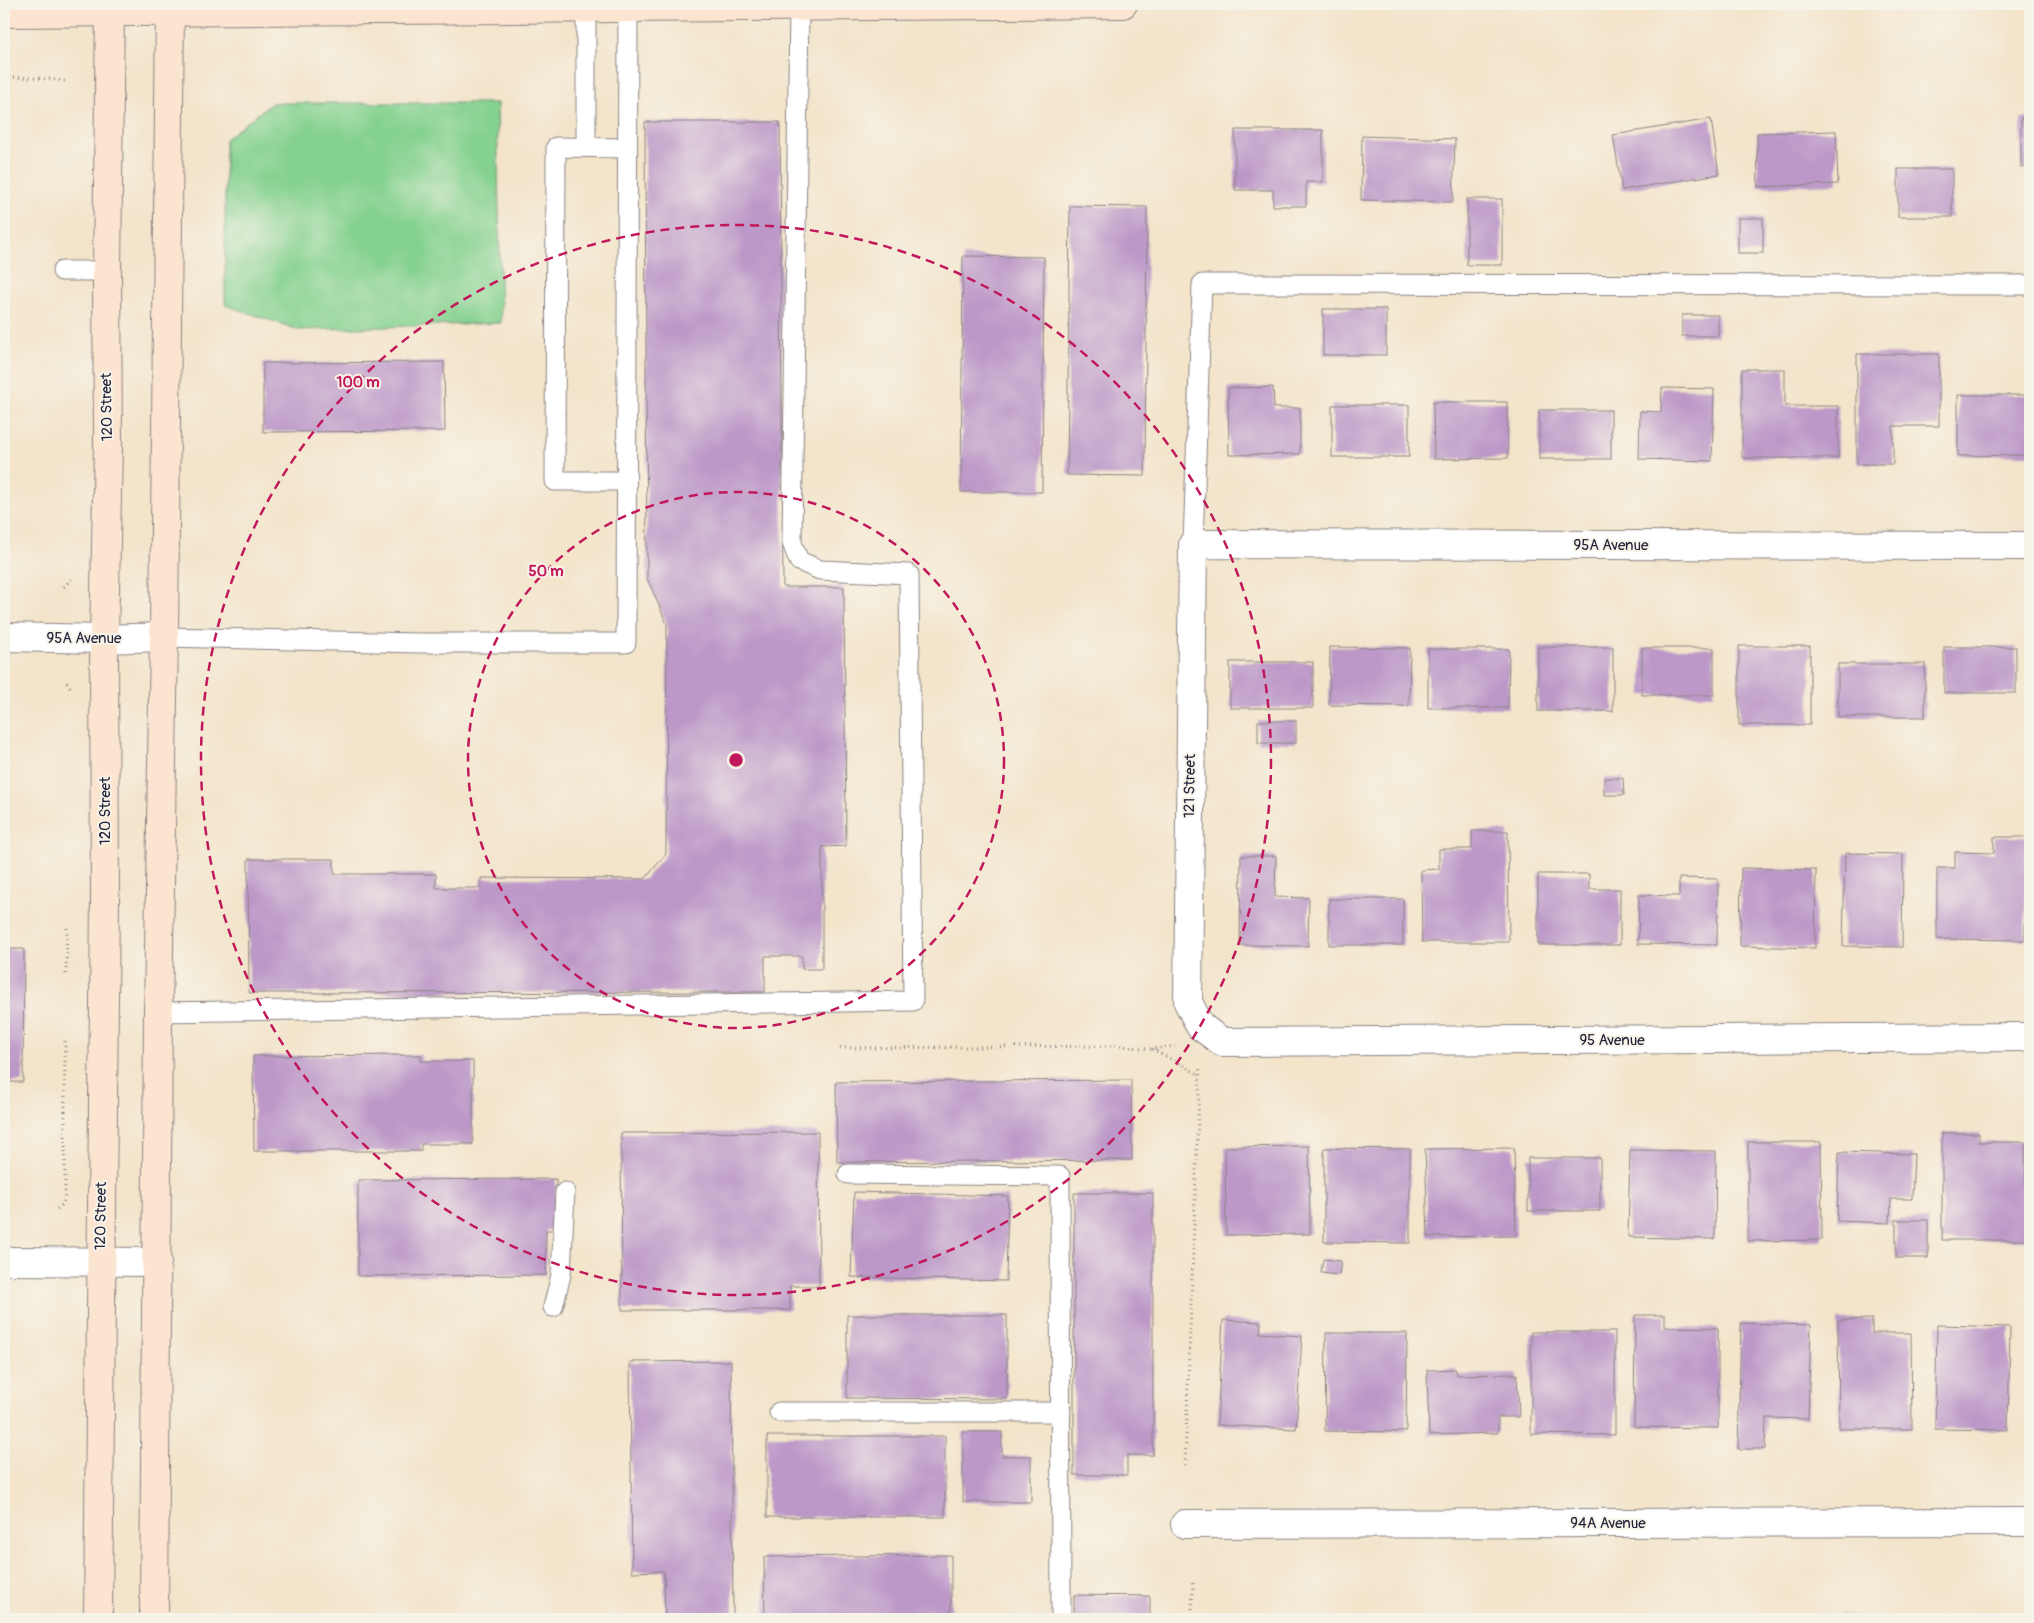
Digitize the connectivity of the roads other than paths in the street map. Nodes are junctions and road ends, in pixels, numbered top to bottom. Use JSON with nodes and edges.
{"nodes":[{"id":1,"x":1123,"y":4,"type":"edge"},
{"id":2,"x":445,"y":6,"type":"edge"},
{"id":3,"x":799,"y":6,"type":"junction"},
{"id":4,"x":110,"y":8,"type":"edge"},
{"id":5,"x":169,"y":8,"type":"edge"},
{"id":6,"x":586,"y":8,"type":"junction"},
{"id":7,"x":628,"y":8,"type":"junction"},
{"id":8,"x":4,"y":13,"type":"edge"},
{"id":9,"x":586,"y":148,"type":"junction"},
{"id":10,"x":627,"y":148,"type":"junction"},
{"id":11,"x":62,"y":271,"type":"dead end"},
{"id":12,"x":106,"y":271,"type":"junction"},
{"id":13,"x":2030,"y":285,"type":"edge"},
{"id":14,"x":626,"y":482,"type":"junction"},
{"id":15,"x":1193,"y":544,"type":"junction"},
{"id":16,"x":2030,"y":546,"type":"edge"},
{"id":17,"x":4,"y":637,"type":"edge"},
{"id":18,"x":164,"y":637,"type":"junction"},
{"id":19,"x":104,"y":639,"type":"junction"},
{"id":20,"x":158,"y":1012,"type":"junction"},
{"id":21,"x":1191,"y":1034,"type":"joint"},
{"id":22,"x":2030,"y":1037,"type":"edge"},
{"id":23,"x":848,"y":1174,"type":"dead end"},
{"id":24,"x":565,"y":1192,"type":"dead end"},
{"id":25,"x":4,"y":1261,"type":"edge"},
{"id":26,"x":100,"y":1261,"type":"junction"},
{"id":27,"x":157,"y":1262,"type":"junction"},
{"id":28,"x":553,"y":1307,"type":"dead end"},
{"id":29,"x":779,"y":1412,"type":"dead end"},
{"id":30,"x":1061,"y":1412,"type":"junction"},
{"id":31,"x":2030,"y":1522,"type":"edge"},
{"id":32,"x":1185,"y":1524,"type":"dead end"},
{"id":33,"x":98,"y":1619,"type":"edge"},
{"id":34,"x":154,"y":1619,"type":"edge"},
{"id":35,"x":1062,"y":1619,"type":"edge"}],
"edges":[{"from":1,"to":3,"type":"main road"},
{"from":2,"to":5,"type":"main road"},
{"from":2,"to":6,"type":"main road"},
{"from":3,"to":7,"type":"main road"},
{"from":3,"to":20,"type":"lane"},
{"from":4,"to":5,"type":"main road"},
{"from":4,"to":8,"type":"main road"},
{"from":4,"to":12,"type":"main road","name":"120 Street"},
{"from":5,"to":18,"type":"main road"},
{"from":6,"to":7,"type":"main road"},
{"from":6,"to":9,"type":"lane"},
{"from":7,"to":10,"type":"lane"},
{"from":9,"to":10,"type":"lane"},
{"from":9,"to":14,"type":"lane"},
{"from":10,"to":14,"type":"lane"},
{"from":11,"to":12,"type":"lane"},
{"from":12,"to":19,"type":"main road","name":"120 Street"},
{"from":13,"to":15,"type":"lane"},
{"from":14,"to":18,"type":"lane"},
{"from":15,"to":16,"type":"street","name":"95A Avenue"},
{"from":15,"to":21,"type":"street","name":"121 Street"},
{"from":17,"to":19,"type":"street","name":"95A Avenue"},
{"from":18,"to":19,"type":"street","name":"95A Avenue"},
{"from":18,"to":20,"type":"main road"},
{"from":19,"to":26,"type":"main road","name":"120 Street"},
{"from":20,"to":27,"type":"main road"},
{"from":21,"to":22,"type":"street","name":"95 Avenue"},
{"from":23,"to":30,"type":"lane"},
{"from":24,"to":28,"type":"lane"},
{"from":25,"to":26,"type":"street"},
{"from":26,"to":27,"type":"street"},
{"from":26,"to":33,"type":"main road","name":"120 Street"},
{"from":27,"to":34,"type":"main road"},
{"from":29,"to":30,"type":"lane"},
{"from":30,"to":35,"type":"lane"},
{"from":31,"to":32,"type":"street","name":"94A Avenue"}]}
